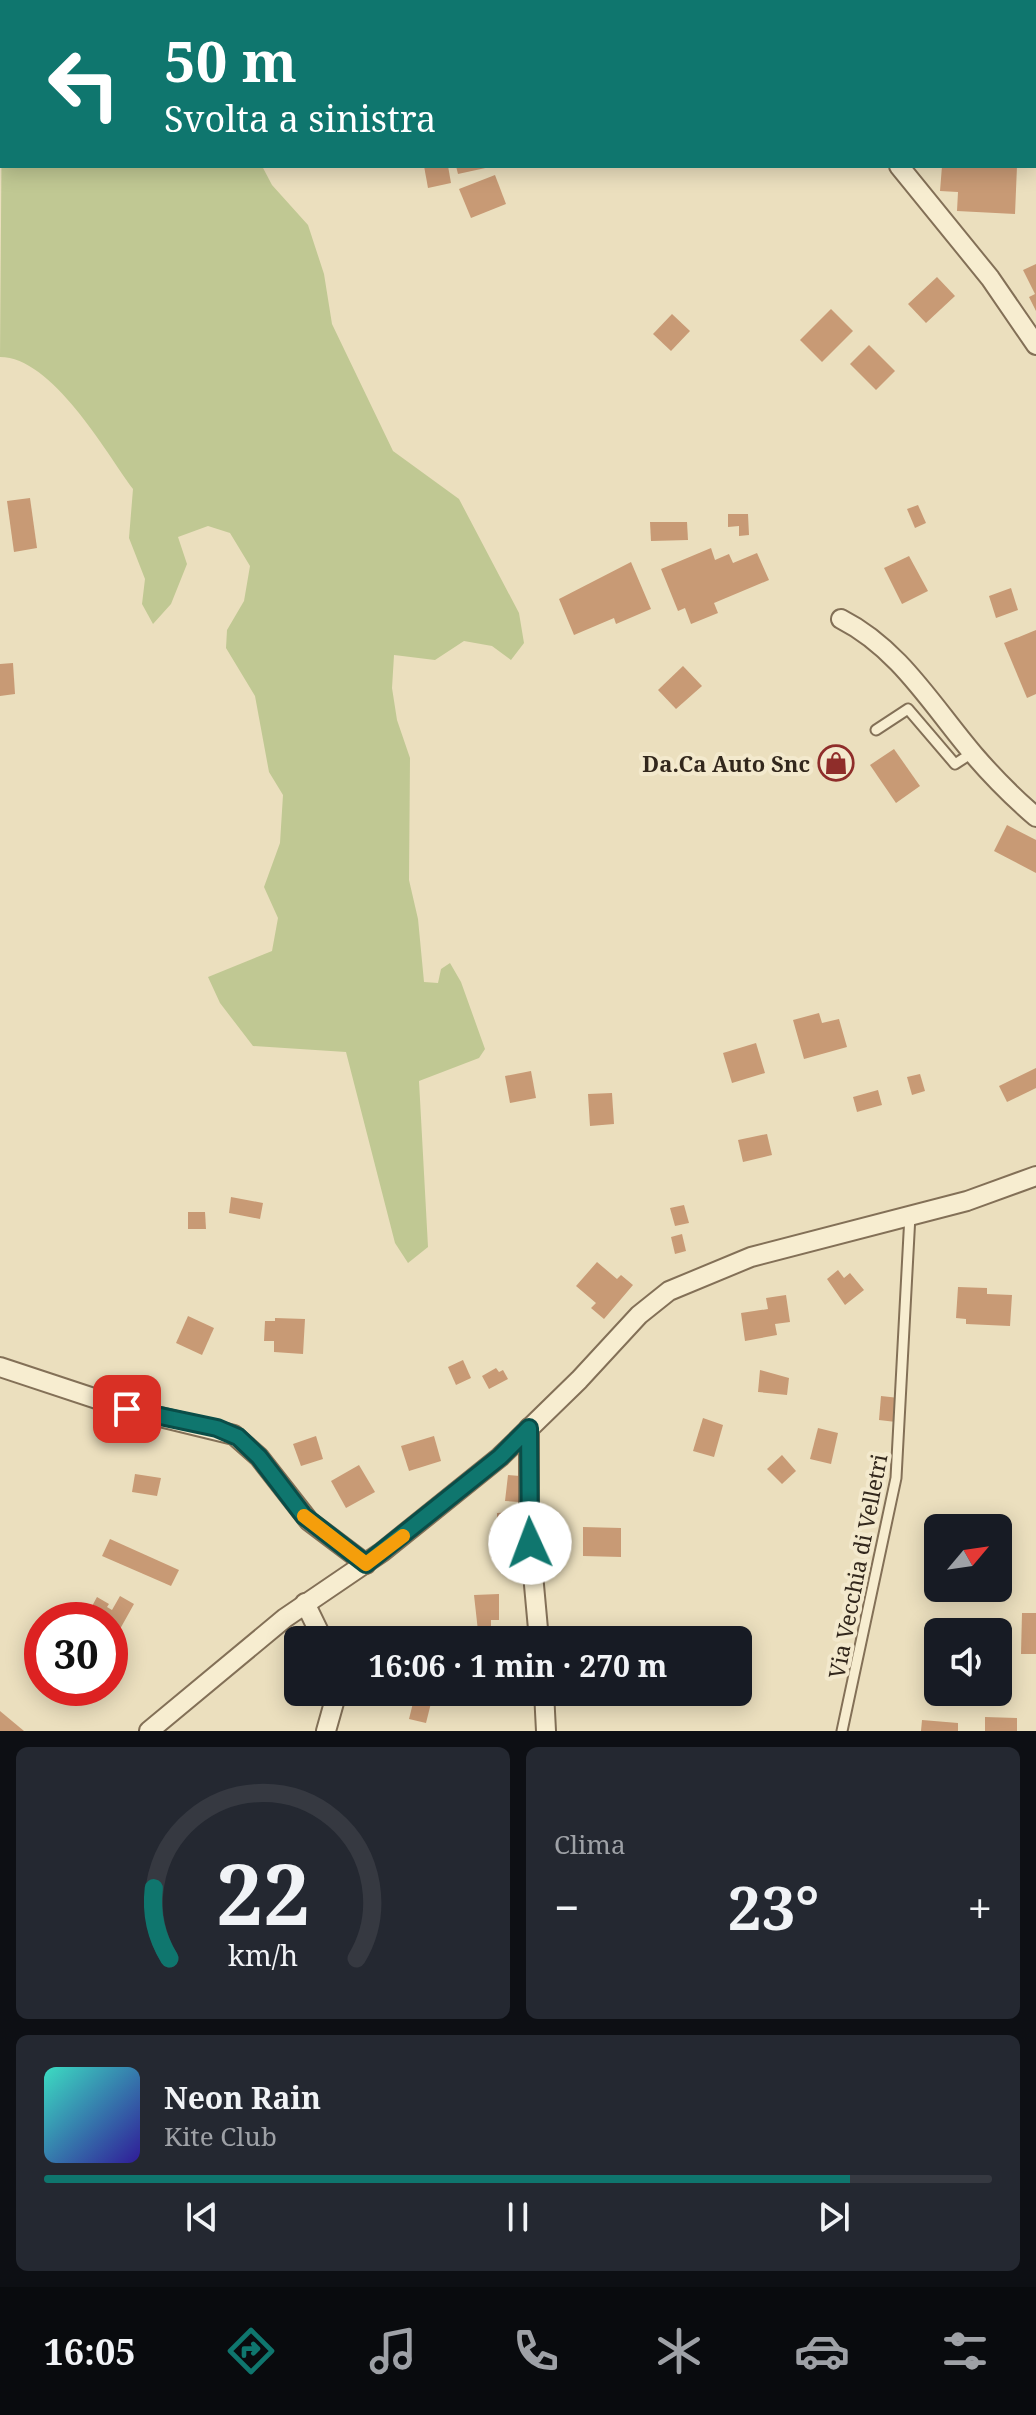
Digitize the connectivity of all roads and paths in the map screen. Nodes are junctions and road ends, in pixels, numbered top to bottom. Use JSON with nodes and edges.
{"nodes":[{"id":1,"x":901,"y":168,"type":"edge"},
{"id":2,"x":1036,"y":345,"type":"edge"},
{"id":3,"x":841,"y":619,"type":"dead end"},
{"id":4,"x":876,"y":730,"type":"dead end"},
{"id":5,"x":972,"y":753,"type":"junction"},
{"id":6,"x":1036,"y":817,"type":"edge"},
{"id":7,"x":1036,"y":1176,"type":"edge"},
{"id":8,"x":910,"y":1215,"type":"junction"},
{"id":9,"x":0,"y":1367,"type":"edge"},
{"id":10,"x":529,"y":1428,"type":"junction"},
{"id":11,"x":366,"y":1564,"type":"junction"},
{"id":12,"x":305,"y":1603,"type":"junction"},
{"id":13,"x":316,"y":1626,"type":"edge"},
{"id":14,"x":538,"y":1626,"type":"edge"},
{"id":15,"x":333,"y":1706,"type":"edge"},
{"id":16,"x":545,"y":1706,"type":"edge"},
{"id":17,"x":149,"y":1731,"type":"edge"},
{"id":18,"x":326,"y":1731,"type":"edge"},
{"id":19,"x":546,"y":1731,"type":"edge"},
{"id":20,"x":842,"y":1731,"type":"edge"}],
"edges":[{"from":1,"to":2,"type":"street"},
{"from":3,"to":5,"type":"street"},
{"from":4,"to":5,"type":"lane"},
{"from":5,"to":6,"type":"street"},
{"from":7,"to":8,"type":"street"},
{"from":8,"to":10,"type":"street"},
{"from":8,"to":20,"type":"lane","name":"Via Vecchia di Velletri"},
{"from":9,"to":11,"type":"street"},
{"from":10,"to":11,"type":"street"},
{"from":10,"to":14,"type":"street"},
{"from":11,"to":12,"type":"street"},
{"from":12,"to":13,"type":"street"},
{"from":12,"to":17,"type":"street"},
{"from":15,"to":18,"type":"street"},
{"from":16,"to":19,"type":"street"}]}
